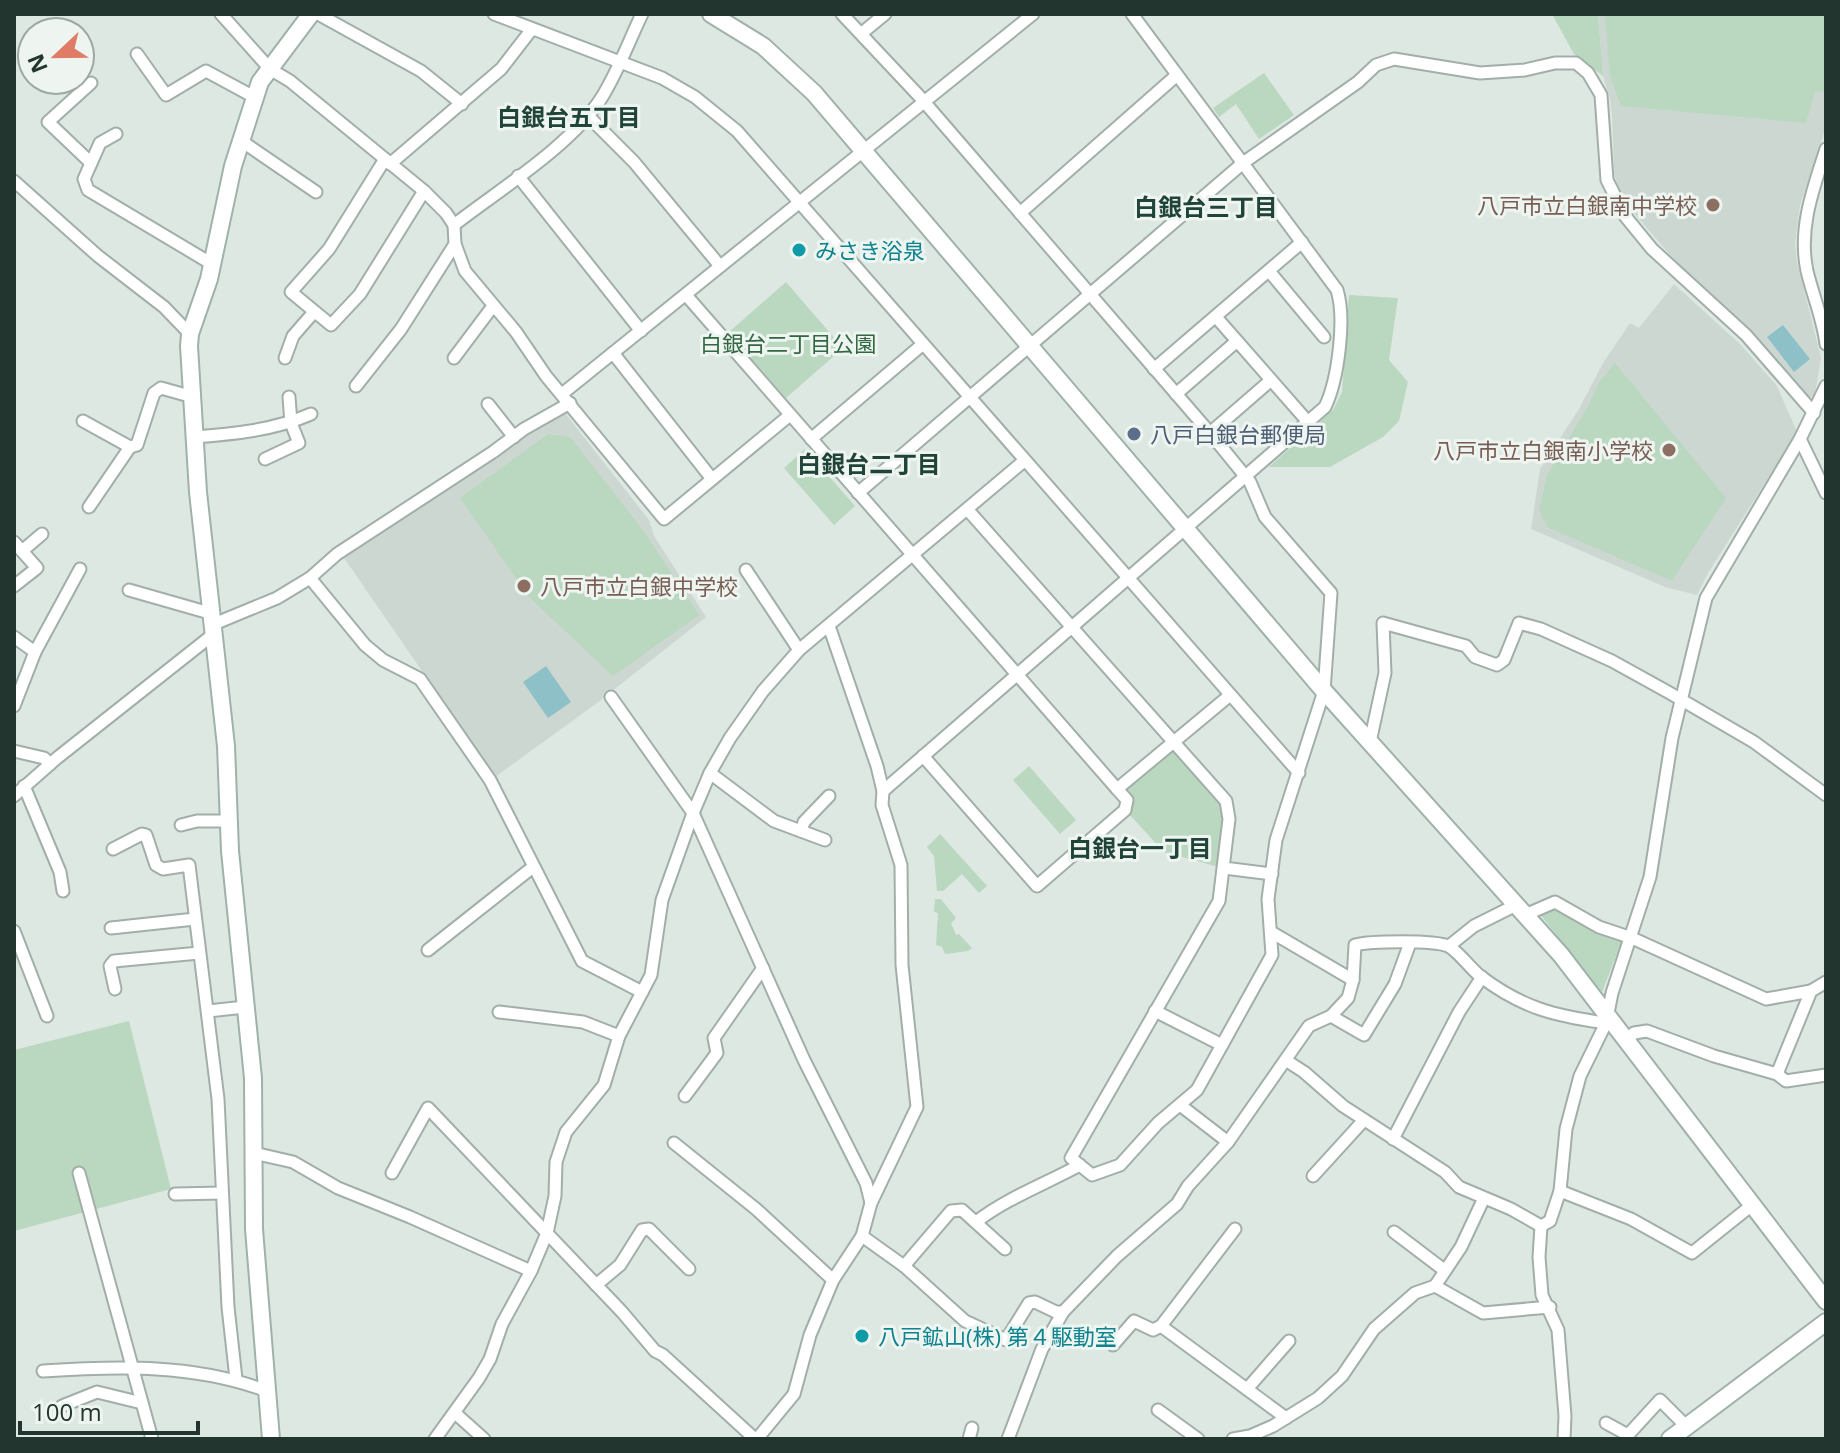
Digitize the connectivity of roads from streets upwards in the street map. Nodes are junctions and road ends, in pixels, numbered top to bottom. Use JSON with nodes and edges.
{"nodes":[{"id":1,"x":221,"y":14,"type":"edge"},
{"id":2,"x":311,"y":14,"type":"edge"},
{"id":3,"x":318,"y":14,"type":"edge"},
{"id":4,"x":494,"y":14,"type":"edge"},
{"id":5,"x":642,"y":14,"type":"edge"},
{"id":6,"x":711,"y":14,"type":"edge"},
{"id":7,"x":842,"y":14,"type":"edge"},
{"id":8,"x":885,"y":14,"type":"edge"},
{"id":9,"x":1033,"y":14,"type":"edge"},
{"id":10,"x":1132,"y":14,"type":"edge"},
{"id":11,"x":532,"y":29,"type":"junction"},
{"id":12,"x":862,"y":33,"type":"junction"},
{"id":13,"x":137,"y":54,"type":"dead end"},
{"id":14,"x":620,"y":62,"type":"junction"},
{"id":15,"x":270,"y":69,"type":"junction"},
{"id":16,"x":1177,"y":75,"type":"junction"},
{"id":17,"x":77,"y":96,"type":"edge"},
{"id":18,"x":254,"y":97,"type":"junction"},
{"id":19,"x":924,"y":102,"type":"junction"},
{"id":20,"x":462,"y":104,"type":"junction"},
{"id":21,"x":588,"y":116,"type":"junction"},
{"id":22,"x":116,"y":134,"type":"dead end"},
{"id":23,"x":240,"y":140,"type":"junction"},
{"id":24,"x":1826,"y":149,"type":"edge"},
{"id":25,"x":864,"y":152,"type":"junction"},
{"id":26,"x":388,"y":161,"type":"junction"},
{"id":27,"x":91,"y":163,"type":"junction"},
{"id":28,"x":1243,"y":163,"type":"junction"},
{"id":29,"x":518,"y":176,"type":"junction"},
{"id":30,"x":14,"y":181,"type":"edge"},
{"id":31,"x":424,"y":191,"type":"junction"},
{"id":32,"x":316,"y":192,"type":"dead end"},
{"id":33,"x":801,"y":201,"type":"junction"},
{"id":34,"x":1020,"y":213,"type":"junction"},
{"id":35,"x":454,"y":225,"type":"junction"},
{"id":36,"x":1302,"y":242,"type":"junction"},
{"id":37,"x":455,"y":244,"type":"junction"},
{"id":38,"x":212,"y":264,"type":"junction"},
{"id":39,"x":720,"y":266,"type":"junction"},
{"id":40,"x":1269,"y":271,"type":"junction"},
{"id":41,"x":1090,"y":294,"type":"junction"},
{"id":42,"x":686,"y":295,"type":"junction"},
{"id":43,"x":493,"y":306,"type":"junction"},
{"id":44,"x":314,"y":312,"type":"junction"},
{"id":45,"x":1216,"y":317,"type":"junction"},
{"id":46,"x":641,"y":331,"type":"junction"},
{"id":47,"x":190,"y":334,"type":"junction"},
{"id":48,"x":1324,"y":337,"type":"dead end"},
{"id":49,"x":1237,"y":341,"type":"junction"},
{"id":50,"x":923,"y":344,"type":"junction"},
{"id":51,"x":1826,"y":344,"type":"edge"},
{"id":52,"x":1029,"y":346,"type":"junction"},
{"id":53,"x":613,"y":353,"type":"junction"},
{"id":54,"x":285,"y":358,"type":"dead end"},
{"id":55,"x":454,"y":358,"type":"dead end"},
{"id":56,"x":1154,"y":369,"type":"junction"},
{"id":57,"x":1270,"y":381,"type":"junction"},
{"id":58,"x":356,"y":386,"type":"dead end"},
{"id":59,"x":1826,"y":386,"type":"edge"},
{"id":60,"x":1176,"y":394,"type":"junction"},
{"id":61,"x":193,"y":397,"type":"junction"},
{"id":62,"x":289,"y":397,"type":"dead end"},
{"id":63,"x":970,"y":397,"type":"junction"},
{"id":64,"x":566,"y":399,"type":"junction"},
{"id":65,"x":488,"y":404,"type":"dead end"},
{"id":66,"x":1814,"y":413,"type":"junction"},
{"id":67,"x":311,"y":414,"type":"dead end"},
{"id":68,"x":790,"y":415,"type":"junction"},
{"id":69,"x":83,"y":421,"type":"dead end"},
{"id":70,"x":1308,"y":422,"type":"junction"},
{"id":71,"x":291,"y":423,"type":"junction"},
{"id":72,"x":1210,"y":433,"type":"junction"},
{"id":73,"x":195,"y":437,"type":"junction"},
{"id":74,"x":514,"y":437,"type":"junction"},
{"id":75,"x":811,"y":439,"type":"junction"},
{"id":76,"x":1800,"y":439,"type":"junction"},
{"id":77,"x":130,"y":447,"type":"junction"},
{"id":78,"x":265,"y":459,"type":"dead end"},
{"id":79,"x":1024,"y":461,"type":"junction"},
{"id":80,"x":1245,"y":476,"type":"junction"},
{"id":81,"x":712,"y":479,"type":"junction"},
{"id":82,"x":858,"y":493,"type":"junction"},
{"id":83,"x":1826,"y":493,"type":"edge"},
{"id":84,"x":89,"y":507,"type":"dead end"},
{"id":85,"x":967,"y":509,"type":"junction"},
{"id":86,"x":1186,"y":528,"type":"junction"},
{"id":87,"x":42,"y":534,"type":"dead end"},
{"id":88,"x":18,"y":547,"type":"edge"},
{"id":89,"x":913,"y":555,"type":"junction"},
{"id":90,"x":80,"y":569,"type":"dead end"},
{"id":91,"x":746,"y":570,"type":"dead end"},
{"id":92,"x":310,"y":578,"type":"junction"},
{"id":93,"x":1127,"y":579,"type":"junction"},
{"id":94,"x":14,"y":586,"type":"edge"},
{"id":95,"x":129,"y":590,"type":"dead end"},
{"id":96,"x":214,"y":623,"type":"junction"},
{"id":97,"x":829,"y":626,"type":"junction"},
{"id":98,"x":1072,"y":627,"type":"junction"},
{"id":99,"x":14,"y":637,"type":"edge"},
{"id":100,"x":799,"y":650,"type":"junction"},
{"id":101,"x":35,"y":652,"type":"junction"},
{"id":102,"x":1018,"y":674,"type":"junction"},
{"id":103,"x":1324,"y":691,"type":"junction"},
{"id":104,"x":1229,"y":696,"type":"junction"},
{"id":105,"x":611,"y":697,"type":"dead end"},
{"id":106,"x":1681,"y":700,"type":"junction"},
{"id":107,"x":14,"y":703,"type":"edge"},
{"id":108,"x":1370,"y":742,"type":"junction"},
{"id":109,"x":1173,"y":743,"type":"junction"},
{"id":110,"x":14,"y":751,"type":"edge"},
{"id":111,"x":923,"y":756,"type":"junction"},
{"id":112,"x":50,"y":764,"type":"junction"},
{"id":113,"x":710,"y":773,"type":"junction"},
{"id":114,"x":1299,"y":773,"type":"junction"},
{"id":115,"x":24,"y":786,"type":"junction"},
{"id":116,"x":1117,"y":789,"type":"junction"},
{"id":117,"x":883,"y":791,"type":"junction"},
{"id":118,"x":1826,"y":795,"type":"edge"},
{"id":119,"x":14,"y":796,"type":"edge"},
{"id":120,"x":829,"y":796,"type":"dead end"},
{"id":121,"x":693,"y":813,"type":"junction"},
{"id":122,"x":229,"y":821,"type":"junction"},
{"id":123,"x":181,"y":825,"type":"dead end"},
{"id":124,"x":801,"y":831,"type":"junction"},
{"id":125,"x":825,"y":840,"type":"dead end"},
{"id":126,"x":113,"y":849,"type":"dead end"},
{"id":127,"x":533,"y":867,"type":"junction"},
{"id":128,"x":1224,"y":868,"type":"junction"},
{"id":129,"x":1272,"y":874,"type":"junction"},
{"id":130,"x":63,"y":891,"type":"dead end"},
{"id":131,"x":1520,"y":910,"type":"junction"},
{"id":132,"x":195,"y":919,"type":"junction"},
{"id":133,"x":111,"y":928,"type":"dead end"},
{"id":134,"x":14,"y":931,"type":"edge"},
{"id":135,"x":1271,"y":932,"type":"junction"},
{"id":136,"x":1632,"y":938,"type":"junction"},
{"id":137,"x":1410,"y":943,"type":"junction"},
{"id":138,"x":1449,"y":946,"type":"junction"},
{"id":139,"x":428,"y":950,"type":"dead end"},
{"id":140,"x":199,"y":953,"type":"junction"},
{"id":141,"x":763,"y":968,"type":"junction"},
{"id":142,"x":1482,"y":977,"type":"junction"},
{"id":143,"x":1353,"y":980,"type":"junction"},
{"id":144,"x":1826,"y":982,"type":"edge"},
{"id":145,"x":115,"y":989,"type":"dead end"},
{"id":146,"x":1811,"y":991,"type":"junction"},
{"id":147,"x":642,"y":992,"type":"junction"},
{"id":148,"x":245,"y":1007,"type":"junction"},
{"id":149,"x":208,"y":1011,"type":"junction"},
{"id":150,"x":1155,"y":1011,"type":"junction"},
{"id":151,"x":499,"y":1012,"type":"dead end"},
{"id":152,"x":47,"y":1016,"type":"dead end"},
{"id":153,"x":1331,"y":1016,"type":"junction"},
{"id":154,"x":1607,"y":1020,"type":"junction"},
{"id":155,"x":619,"y":1036,"type":"junction"},
{"id":156,"x":1626,"y":1041,"type":"junction"},
{"id":157,"x":1222,"y":1045,"type":"junction"},
{"id":158,"x":1287,"y":1061,"type":"junction"},
{"id":159,"x":1777,"y":1074,"type":"junction"},
{"id":160,"x":1826,"y":1075,"type":"edge"},
{"id":161,"x":685,"y":1096,"type":"dead end"},
{"id":162,"x":1180,"y":1105,"type":"junction"},
{"id":163,"x":1364,"y":1120,"type":"junction"},
{"id":164,"x":1393,"y":1139,"type":"junction"},
{"id":165,"x":1228,"y":1142,"type":"junction"},
{"id":166,"x":674,"y":1143,"type":"dead end"},
{"id":167,"x":254,"y":1153,"type":"junction"},
{"id":168,"x":1080,"y":1165,"type":"junction"},
{"id":169,"x":79,"y":1173,"type":"dead end"},
{"id":170,"x":392,"y":1173,"type":"dead end"},
{"id":171,"x":1313,"y":1176,"type":"dead end"},
{"id":172,"x":1560,"y":1191,"type":"junction"},
{"id":173,"x":222,"y":1193,"type":"junction"},
{"id":174,"x":175,"y":1194,"type":"dead end"},
{"id":175,"x":1484,"y":1198,"type":"junction"},
{"id":176,"x":871,"y":1203,"type":"junction"},
{"id":177,"x":1752,"y":1205,"type":"junction"},
{"id":178,"x":976,"y":1222,"type":"junction"},
{"id":179,"x":1541,"y":1226,"type":"junction"},
{"id":180,"x":1235,"y":1229,"type":"dead end"},
{"id":181,"x":1394,"y":1232,"type":"dead end"},
{"id":182,"x":547,"y":1233,"type":"junction"},
{"id":183,"x":862,"y":1236,"type":"junction"},
{"id":184,"x":1005,"y":1249,"type":"dead end"},
{"id":185,"x":904,"y":1266,"type":"junction"},
{"id":186,"x":689,"y":1269,"type":"dead end"},
{"id":187,"x":1444,"y":1270,"type":"junction"},
{"id":188,"x":531,"y":1271,"type":"junction"},
{"id":189,"x":833,"y":1280,"type":"junction"},
{"id":190,"x":596,"y":1285,"type":"junction"},
{"id":191,"x":1435,"y":1286,"type":"junction"},
{"id":192,"x":1826,"y":1301,"type":"edge"},
{"id":193,"x":1550,"y":1307,"type":"junction"},
{"id":194,"x":1063,"y":1312,"type":"junction"},
{"id":195,"x":1826,"y":1322,"type":"edge"},
{"id":196,"x":1161,"y":1326,"type":"junction"},
{"id":197,"x":1289,"y":1341,"type":"dead end"},
{"id":198,"x":1113,"y":1345,"type":"dead end"},
{"id":199,"x":133,"y":1368,"type":"junction"},
{"id":200,"x":43,"y":1371,"type":"dead end"},
{"id":201,"x":236,"y":1379,"type":"junction"},
{"id":202,"x":1247,"y":1389,"type":"junction"},
{"id":203,"x":267,"y":1391,"type":"junction"},
{"id":204,"x":142,"y":1403,"type":"junction"},
{"id":205,"x":62,"y":1406,"type":"dead end"},
{"id":206,"x":1158,"y":1410,"type":"dead end"},
{"id":207,"x":455,"y":1413,"type":"junction"},
{"id":208,"x":1286,"y":1418,"type":"junction"},
{"id":209,"x":1606,"y":1423,"type":"dead end"},
{"id":210,"x":1686,"y":1426,"type":"junction"},
{"id":211,"x":152,"y":1439,"type":"edge"},
{"id":212,"x":271,"y":1439,"type":"edge"},
{"id":213,"x":435,"y":1439,"type":"edge"},
{"id":214,"x":484,"y":1439,"type":"edge"},
{"id":215,"x":756,"y":1439,"type":"edge"},
{"id":216,"x":1008,"y":1439,"type":"edge"},
{"id":217,"x":1198,"y":1439,"type":"edge"},
{"id":218,"x":1233,"y":1439,"type":"edge"},
{"id":219,"x":1564,"y":1439,"type":"edge"},
{"id":220,"x":1670,"y":1439,"type":"edge"}],
"edges":[{"from":1,"to":15,"type":"street"},
{"from":2,"to":15,"type":"street"},
{"from":3,"to":20,"type":"street"},
{"from":4,"to":11,"type":"street"},
{"from":5,"to":14,"type":"street"},
{"from":6,"to":25,"type":"street"},
{"from":7,"to":12,"type":"street"},
{"from":8,"to":12,"type":"street"},
{"from":9,"to":19,"type":"street"},
{"from":10,"to":16,"type":"street"},
{"from":11,"to":14,"type":"street"},
{"from":11,"to":20,"type":"street"},
{"from":12,"to":19,"type":"street"},
{"from":13,"to":18,"type":"street"},
{"from":14,"to":21,"type":"street"},
{"from":14,"to":33,"type":"street"},
{"from":15,"to":18,"type":"street"},
{"from":15,"to":26,"type":"street"},
{"from":16,"to":28,"type":"street"},
{"from":16,"to":34,"type":"street"},
{"from":17,"to":27,"type":"street"},
{"from":18,"to":23,"type":"street"},
{"from":19,"to":25,"type":"street"},
{"from":19,"to":34,"type":"street"},
{"from":20,"to":26,"type":"street"},
{"from":21,"to":29,"type":"street"},
{"from":21,"to":39,"type":"street"},
{"from":22,"to":27,"type":"street"},
{"from":23,"to":32,"type":"street"},
{"from":23,"to":38,"type":"street"},
{"from":24,"to":51,"type":"street"},
{"from":25,"to":33,"type":"street"},
{"from":25,"to":52,"type":"street"},
{"from":26,"to":31,"type":"street"},
{"from":26,"to":44,"type":"street"},
{"from":27,"to":38,"type":"street"},
{"from":28,"to":36,"type":"street"},
{"from":28,"to":41,"type":"street"},
{"from":28,"to":66,"type":"street"},
{"from":29,"to":35,"type":"street"},
{"from":29,"to":46,"type":"street"},
{"from":30,"to":47,"type":"street"},
{"from":31,"to":35,"type":"street"},
{"from":31,"to":44,"type":"street"},
{"from":33,"to":39,"type":"street"},
{"from":33,"to":50,"type":"street"},
{"from":34,"to":41,"type":"street"},
{"from":35,"to":37,"type":"street"},
{"from":36,"to":40,"type":"street"},
{"from":36,"to":70,"type":"street"},
{"from":37,"to":43,"type":"street"},
{"from":37,"to":58,"type":"street"},
{"from":38,"to":47,"type":"street"},
{"from":39,"to":42,"type":"street"},
{"from":40,"to":45,"type":"street"},
{"from":40,"to":48,"type":"street"},
{"from":41,"to":52,"type":"street"},
{"from":41,"to":56,"type":"street"},
{"from":42,"to":46,"type":"street"},
{"from":42,"to":68,"type":"street"},
{"from":43,"to":55,"type":"street"},
{"from":43,"to":64,"type":"street"},
{"from":44,"to":54,"type":"street"},
{"from":45,"to":49,"type":"street"},
{"from":45,"to":56,"type":"street"},
{"from":46,"to":53,"type":"street"},
{"from":47,"to":61,"type":"street"},
{"from":49,"to":57,"type":"street"},
{"from":49,"to":60,"type":"street"},
{"from":50,"to":63,"type":"street"},
{"from":50,"to":75,"type":"street"},
{"from":52,"to":63,"type":"street"},
{"from":52,"to":86,"type":"street"},
{"from":53,"to":64,"type":"street"},
{"from":53,"to":81,"type":"street"},
{"from":56,"to":60,"type":"street"},
{"from":57,"to":70,"type":"street"},
{"from":57,"to":72,"type":"street"},
{"from":59,"to":66,"type":"street"},
{"from":60,"to":72,"type":"street"},
{"from":61,"to":73,"type":"street"},
{"from":61,"to":77,"type":"street"},
{"from":62,"to":71,"type":"street"},
{"from":63,"to":79,"type":"street"},
{"from":63,"to":82,"type":"street"},
{"from":64,"to":74,"type":"street"},
{"from":64,"to":81,"type":"street"},
{"from":65,"to":74,"type":"street"},
{"from":66,"to":76,"type":"street"},
{"from":67,"to":71,"type":"street"},
{"from":68,"to":75,"type":"street"},
{"from":68,"to":81,"type":"street"},
{"from":69,"to":77,"type":"street"},
{"from":70,"to":80,"type":"street"},
{"from":71,"to":73,"type":"street"},
{"from":71,"to":78,"type":"street"},
{"from":72,"to":80,"type":"street"},
{"from":73,"to":96,"type":"street"},
{"from":74,"to":92,"type":"street"},
{"from":75,"to":82,"type":"street"},
{"from":76,"to":83,"type":"street"},
{"from":76,"to":106,"type":"street"},
{"from":77,"to":84,"type":"street"},
{"from":79,"to":85,"type":"street"},
{"from":79,"to":93,"type":"street"},
{"from":80,"to":86,"type":"street"},
{"from":80,"to":103,"type":"street"},
{"from":82,"to":89,"type":"street"},
{"from":85,"to":89,"type":"street"},
{"from":85,"to":98,"type":"street"},
{"from":86,"to":93,"type":"street"},
{"from":86,"to":103,"type":"street"},
{"from":87,"to":88,"type":"street"},
{"from":88,"to":94,"type":"street"},
{"from":89,"to":97,"type":"street"},
{"from":89,"to":102,"type":"street"},
{"from":90,"to":101,"type":"street"},
{"from":91,"to":100,"type":"street"},
{"from":92,"to":96,"type":"street"},
{"from":92,"to":127,"type":"street"},
{"from":93,"to":98,"type":"street"},
{"from":93,"to":104,"type":"street"},
{"from":95,"to":96,"type":"street"},
{"from":96,"to":112,"type":"street"},
{"from":96,"to":122,"type":"street"},
{"from":97,"to":100,"type":"street"},
{"from":97,"to":117,"type":"street"},
{"from":98,"to":102,"type":"street"},
{"from":98,"to":109,"type":"street"},
{"from":99,"to":101,"type":"street"},
{"from":100,"to":113,"type":"street"},
{"from":101,"to":107,"type":"street"},
{"from":102,"to":111,"type":"street"},
{"from":102,"to":116,"type":"street"},
{"from":103,"to":108,"type":"street"},
{"from":103,"to":114,"type":"street"},
{"from":104,"to":109,"type":"street"},
{"from":104,"to":114,"type":"street"},
{"from":105,"to":121,"type":"street"},
{"from":106,"to":108,"type":"street"},
{"from":106,"to":118,"type":"street"},
{"from":106,"to":136,"type":"street"},
{"from":108,"to":131,"type":"street"},
{"from":109,"to":116,"type":"street"},
{"from":109,"to":128,"type":"street"},
{"from":110,"to":112,"type":"street"},
{"from":111,"to":116,"type":"street"},
{"from":111,"to":117,"type":"street"},
{"from":112,"to":115,"type":"street"},
{"from":113,"to":121,"type":"street"},
{"from":113,"to":124,"type":"street"},
{"from":114,"to":129,"type":"street"},
{"from":115,"to":119,"type":"street"},
{"from":115,"to":130,"type":"street"},
{"from":117,"to":176,"type":"street"},
{"from":120,"to":124,"type":"street"},
{"from":121,"to":141,"type":"street"},
{"from":121,"to":147,"type":"street"},
{"from":122,"to":123,"type":"street"},
{"from":122,"to":148,"type":"street"},
{"from":124,"to":125,"type":"street"},
{"from":126,"to":132,"type":"street"},
{"from":127,"to":139,"type":"street"},
{"from":127,"to":147,"type":"street"},
{"from":128,"to":129,"type":"street"},
{"from":128,"to":150,"type":"street"},
{"from":129,"to":135,"type":"street"},
{"from":131,"to":136,"type":"street"},
{"from":131,"to":138,"type":"street"},
{"from":131,"to":154,"type":"street"},
{"from":132,"to":133,"type":"street"},
{"from":132,"to":140,"type":"street"},
{"from":134,"to":152,"type":"street"},
{"from":135,"to":143,"type":"street"},
{"from":135,"to":157,"type":"street"},
{"from":136,"to":146,"type":"street"},
{"from":136,"to":154,"type":"street"},
{"from":137,"to":138,"type":"street"},
{"from":137,"to":143,"type":"street"},
{"from":137,"to":153,"type":"street"},
{"from":138,"to":142,"type":"street"},
{"from":140,"to":145,"type":"street"},
{"from":140,"to":149,"type":"street"},
{"from":141,"to":161,"type":"street"},
{"from":141,"to":176,"type":"street"},
{"from":142,"to":154,"type":"street"},
{"from":142,"to":164,"type":"street"},
{"from":143,"to":153,"type":"street"},
{"from":144,"to":146,"type":"street"},
{"from":146,"to":159,"type":"street"},
{"from":147,"to":155,"type":"street"},
{"from":148,"to":149,"type":"street"},
{"from":148,"to":167,"type":"street"},
{"from":149,"to":173,"type":"street"},
{"from":150,"to":157,"type":"street"},
{"from":150,"to":168,"type":"street"},
{"from":151,"to":155,"type":"street"},
{"from":153,"to":158,"type":"street"},
{"from":154,"to":156,"type":"street"},
{"from":154,"to":172,"type":"street"},
{"from":155,"to":182,"type":"street"},
{"from":156,"to":159,"type":"street"},
{"from":156,"to":177,"type":"street"},
{"from":157,"to":162,"type":"street"},
{"from":158,"to":163,"type":"street"},
{"from":158,"to":165,"type":"street"},
{"from":159,"to":160,"type":"street"},
{"from":162,"to":165,"type":"street"},
{"from":162,"to":168,"type":"street"},
{"from":163,"to":164,"type":"street"},
{"from":163,"to":171,"type":"street"},
{"from":164,"to":175,"type":"street"},
{"from":165,"to":194,"type":"street"},
{"from":166,"to":189,"type":"street"},
{"from":167,"to":188,"type":"street"},
{"from":167,"to":203,"type":"street"},
{"from":168,"to":178,"type":"street"},
{"from":169,"to":199,"type":"street"},
{"from":170,"to":182,"type":"street"},
{"from":172,"to":177,"type":"street"},
{"from":172,"to":179,"type":"street"},
{"from":173,"to":174,"type":"street"},
{"from":173,"to":201,"type":"street"},
{"from":175,"to":179,"type":"street"},
{"from":175,"to":187,"type":"street"},
{"from":176,"to":183,"type":"street"},
{"from":177,"to":192,"type":"street"},
{"from":178,"to":184,"type":"street"},
{"from":178,"to":185,"type":"street"},
{"from":179,"to":193,"type":"street"},
{"from":180,"to":196,"type":"street"},
{"from":181,"to":187,"type":"street"},
{"from":182,"to":188,"type":"street"},
{"from":182,"to":190,"type":"street"},
{"from":183,"to":185,"type":"street"},
{"from":183,"to":189,"type":"street"},
{"from":185,"to":194,"type":"street"},
{"from":186,"to":190,"type":"street"},
{"from":187,"to":191,"type":"street"},
{"from":188,"to":207,"type":"street"},
{"from":189,"to":215,"type":"street"},
{"from":190,"to":215,"type":"street"},
{"from":191,"to":193,"type":"street"},
{"from":191,"to":208,"type":"street"},
{"from":193,"to":219,"type":"street"},
{"from":194,"to":216,"type":"street"},
{"from":195,"to":210,"type":"street"},
{"from":196,"to":198,"type":"street"},
{"from":196,"to":202,"type":"street"},
{"from":197,"to":202,"type":"street"},
{"from":199,"to":200,"type":"street"},
{"from":199,"to":201,"type":"street"},
{"from":199,"to":204,"type":"street"},
{"from":201,"to":203,"type":"street"},
{"from":202,"to":208,"type":"street"},
{"from":203,"to":212,"type":"street"},
{"from":204,"to":205,"type":"street"},
{"from":204,"to":211,"type":"street"},
{"from":206,"to":217,"type":"street"},
{"from":207,"to":213,"type":"street"},
{"from":207,"to":214,"type":"street"},
{"from":208,"to":218,"type":"street"},
{"from":209,"to":210,"type":"street"},
{"from":210,"to":220,"type":"street"}]}
